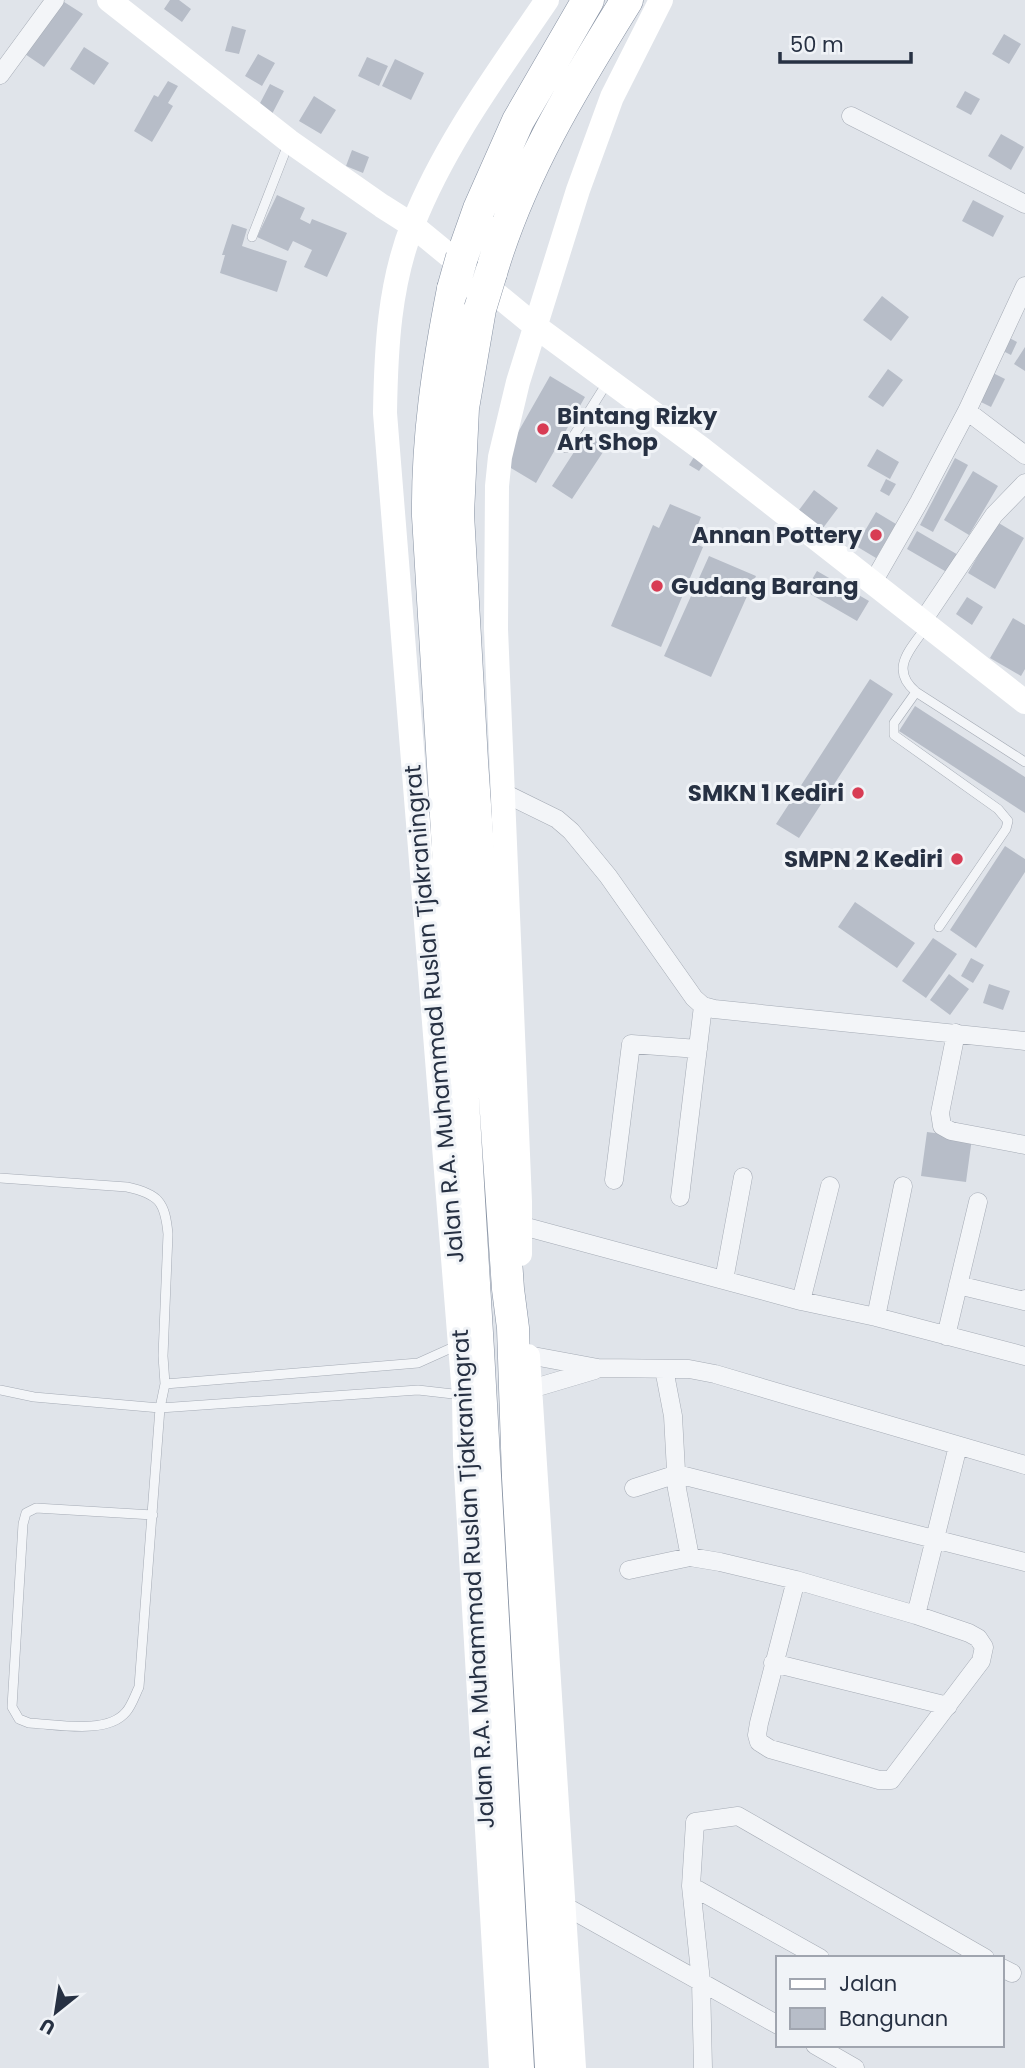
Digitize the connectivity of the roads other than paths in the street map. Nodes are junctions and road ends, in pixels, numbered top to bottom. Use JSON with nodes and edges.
{"nodes":[{"id":1,"x":55,"y":0,"type":"edge"},
{"id":2,"x":109,"y":0,"type":"edge"},
{"id":3,"x":547,"y":0,"type":"edge"},
{"id":4,"x":588,"y":0,"type":"edge"},
{"id":5,"x":627,"y":0,"type":"edge"},
{"id":6,"x":661,"y":0,"type":"edge"},
{"id":7,"x":0,"y":75,"type":"edge"},
{"id":8,"x":851,"y":116,"type":"dead end"},
{"id":9,"x":289,"y":141,"type":"junction"},
{"id":10,"x":1025,"y":204,"type":"edge"},
{"id":11,"x":412,"y":225,"type":"junction"},
{"id":12,"x":252,"y":237,"type":"dead end"},
{"id":13,"x":1025,"y":286,"type":"edge"},
{"id":14,"x":535,"y":326,"type":"junction"},
{"id":15,"x":608,"y":382,"type":"junction"},
{"id":16,"x":967,"y":411,"type":"junction"},
{"id":17,"x":566,"y":448,"type":"dead end"},
{"id":18,"x":1025,"y":455,"type":"edge"},
{"id":19,"x":1025,"y":483,"type":"edge"},
{"id":20,"x":872,"y":584,"type":"junction"},
{"id":21,"x":924,"y":624,"type":"junction"},
{"id":22,"x":916,"y":692,"type":"junction"},
{"id":23,"x":1025,"y":702,"type":"edge"},
{"id":24,"x":1025,"y":762,"type":"edge"},
{"id":25,"x":502,"y":792,"type":"junction"},
{"id":26,"x":939,"y":927,"type":"dead end"},
{"id":27,"x":703,"y":1006,"type":"junction"},
{"id":28,"x":956,"y":1033,"type":"junction"},
{"id":29,"x":1025,"y":1041,"type":"edge"},
{"id":30,"x":698,"y":1049,"type":"junction"},
{"id":31,"x":1025,"y":1145,"type":"edge"},
{"id":32,"x":743,"y":1177,"type":"dead end"},
{"id":33,"x":0,"y":1178,"type":"edge"},
{"id":34,"x":614,"y":1180,"type":"dead end"},
{"id":35,"x":830,"y":1186,"type":"dead end"},
{"id":36,"x":903,"y":1186,"type":"dead end"},
{"id":37,"x":680,"y":1197,"type":"dead end"},
{"id":38,"x":978,"y":1202,"type":"dead end"},
{"id":39,"x":519,"y":1230,"type":"junction"},
{"id":40,"x":452,"y":1233,"type":"junction"},
{"id":41,"x":724,"y":1280,"type":"junction"},
{"id":42,"x":958,"y":1285,"type":"junction"},
{"id":43,"x":508,"y":1289,"type":"junction"},
{"id":44,"x":474,"y":1295,"type":"junction"},
{"id":45,"x":1025,"y":1299,"type":"edge"},
{"id":46,"x":801,"y":1301,"type":"junction"},
{"id":47,"x":876,"y":1317,"type":"junction"},
{"id":48,"x":513,"y":1328,"type":"junction"},
{"id":49,"x":946,"y":1336,"type":"junction"},
{"id":50,"x":469,"y":1347,"type":"junction"},
{"id":51,"x":528,"y":1355,"type":"junction"},
{"id":52,"x":1025,"y":1356,"type":"edge"},
{"id":53,"x":598,"y":1368,"type":"junction"},
{"id":54,"x":664,"y":1369,"type":"junction"},
{"id":55,"x":165,"y":1384,"type":"junction"},
{"id":56,"x":531,"y":1389,"type":"junction"},
{"id":57,"x":0,"y":1390,"type":"edge"},
{"id":58,"x":464,"y":1395,"type":"junction"},
{"id":59,"x":160,"y":1408,"type":"junction"},
{"id":60,"x":958,"y":1446,"type":"junction"},
{"id":61,"x":1025,"y":1465,"type":"edge"},
{"id":62,"x":677,"y":1474,"type":"junction"},
{"id":63,"x":634,"y":1488,"type":"dead end"},
{"id":64,"x":153,"y":1515,"type":"junction"},
{"id":65,"x":935,"y":1538,"type":"junction"},
{"id":66,"x":691,"y":1557,"type":"junction"},
{"id":67,"x":1025,"y":1562,"type":"edge"},
{"id":68,"x":629,"y":1570,"type":"dead end"},
{"id":69,"x":796,"y":1580,"type":"junction"},
{"id":70,"x":916,"y":1615,"type":"junction"},
{"id":71,"x":773,"y":1663,"type":"junction"},
{"id":72,"x":948,"y":1706,"type":"junction"},
{"id":73,"x":691,"y":1886,"type":"junction"},
{"id":74,"x":564,"y":1905,"type":"junction"},
{"id":75,"x":816,"y":1956,"type":"edge"},
{"id":76,"x":982,"y":1956,"type":"edge"},
{"id":77,"x":701,"y":1981,"type":"junction"},
{"id":78,"x":776,"y":2024,"type":"edge"},
{"id":79,"x":818,"y":2047,"type":"edge"},
{"id":80,"x":501,"y":2068,"type":"edge"},
{"id":81,"x":518,"y":2068,"type":"edge"},
{"id":82,"x":551,"y":2068,"type":"edge"},
{"id":83,"x":574,"y":2068,"type":"edge"},
{"id":84,"x":703,"y":2068,"type":"edge"},
{"id":85,"x":855,"y":2068,"type":"edge"}],
"edges":[{"from":1,"to":7,"type":"street"},
{"from":2,"to":9,"type":"street"},
{"from":3,"to":11,"type":"street","name":"Jalan R.A. Muhammad Ruslan Tjakraningrat"},
{"from":4,"to":44,"type":"highway","name":"Jalan R.A. Muhammad Ruslan Tjakraningrat","bridge":true},
{"from":5,"to":43,"type":"highway","bridge":true},
{"from":6,"to":14,"type":"street"},
{"from":8,"to":10,"type":"street"},
{"from":9,"to":11,"type":"street"},
{"from":9,"to":12,"type":"lane"},
{"from":11,"to":14,"type":"street"},
{"from":11,"to":40,"type":"street","name":"Jalan R.A. Muhammad Ruslan Tjakraningrat"},
{"from":13,"to":16,"type":"street"},
{"from":14,"to":15,"type":"street"},
{"from":14,"to":25,"type":"street"},
{"from":15,"to":17,"type":"lane"},
{"from":15,"to":20,"type":"street"},
{"from":16,"to":18,"type":"street"},
{"from":16,"to":20,"type":"street"},
{"from":19,"to":21,"type":"street"},
{"from":20,"to":21,"type":"street"},
{"from":21,"to":22,"type":"lane"},
{"from":21,"to":23,"type":"street"},
{"from":22,"to":24,"type":"lane"},
{"from":22,"to":26,"type":"lane"},
{"from":25,"to":27,"type":"street"},
{"from":25,"to":39,"type":"street"},
{"from":27,"to":28,"type":"street"},
{"from":27,"to":30,"type":"street"},
{"from":28,"to":29,"type":"street"},
{"from":28,"to":31,"type":"street"},
{"from":30,"to":34,"type":"street"},
{"from":30,"to":37,"type":"street"},
{"from":32,"to":41,"type":"street"},
{"from":33,"to":55,"type":"lane"},
{"from":35,"to":46,"type":"street"},
{"from":36,"to":47,"type":"street"},
{"from":38,"to":42,"type":"street"},
{"from":39,"to":41,"type":"street"},
{"from":39,"to":43,"type":"highway"},
{"from":39,"to":51,"type":"street"},
{"from":40,"to":44,"type":"highway"},
{"from":40,"to":50,"type":"street","name":"Jalan R.A. Muhammad Ruslan Tjakraningrat"},
{"from":41,"to":46,"type":"street"},
{"from":42,"to":45,"type":"street"},
{"from":42,"to":49,"type":"street"},
{"from":43,"to":48,"type":"highway"},
{"from":44,"to":50,"type":"highway","name":"Jalan R.A. Muhammad Ruslan Tjakraningrat"},
{"from":46,"to":47,"type":"street"},
{"from":47,"to":49,"type":"street"},
{"from":48,"to":51,"type":"highway"},
{"from":48,"to":82,"type":"highway"},
{"from":49,"to":52,"type":"street"},
{"from":50,"to":55,"type":"lane"},
{"from":50,"to":58,"type":"highway"},
{"from":50,"to":81,"type":"highway","name":"Jalan R.A. Muhammad Ruslan Tjakraningrat"},
{"from":51,"to":53,"type":"street"},
{"from":51,"to":56,"type":"street"},
{"from":53,"to":54,"type":"street"},
{"from":53,"to":56,"type":"street"},
{"from":54,"to":60,"type":"street"},
{"from":54,"to":62,"type":"street"},
{"from":55,"to":59,"type":"lane"},
{"from":56,"to":74,"type":"street"},
{"from":57,"to":59,"type":"lane"},
{"from":58,"to":59,"type":"lane"},
{"from":58,"to":80,"type":"street","name":"Jalan R.A. Muhammad Ruslan Tjakraningrat"},
{"from":59,"to":64,"type":"lane"},
{"from":60,"to":61,"type":"street"},
{"from":60,"to":65,"type":"street"},
{"from":62,"to":63,"type":"street"},
{"from":62,"to":65,"type":"street"},
{"from":62,"to":66,"type":"street"},
{"from":64,"to":64,"type":"lane"},
{"from":65,"to":67,"type":"street"},
{"from":65,"to":70,"type":"street"},
{"from":66,"to":68,"type":"street"},
{"from":66,"to":69,"type":"street"},
{"from":69,"to":70,"type":"street"},
{"from":69,"to":71,"type":"street"},
{"from":70,"to":72,"type":"street"},
{"from":71,"to":72,"type":"street"},
{"from":71,"to":72,"type":"street"},
{"from":73,"to":75,"type":"street"},
{"from":73,"to":76,"type":"street"},
{"from":73,"to":77,"type":"street"},
{"from":74,"to":77,"type":"street"},
{"from":74,"to":83,"type":"street"},
{"from":77,"to":78,"type":"street"},
{"from":77,"to":84,"type":"street"},
{"from":79,"to":85,"type":"street"}]}
